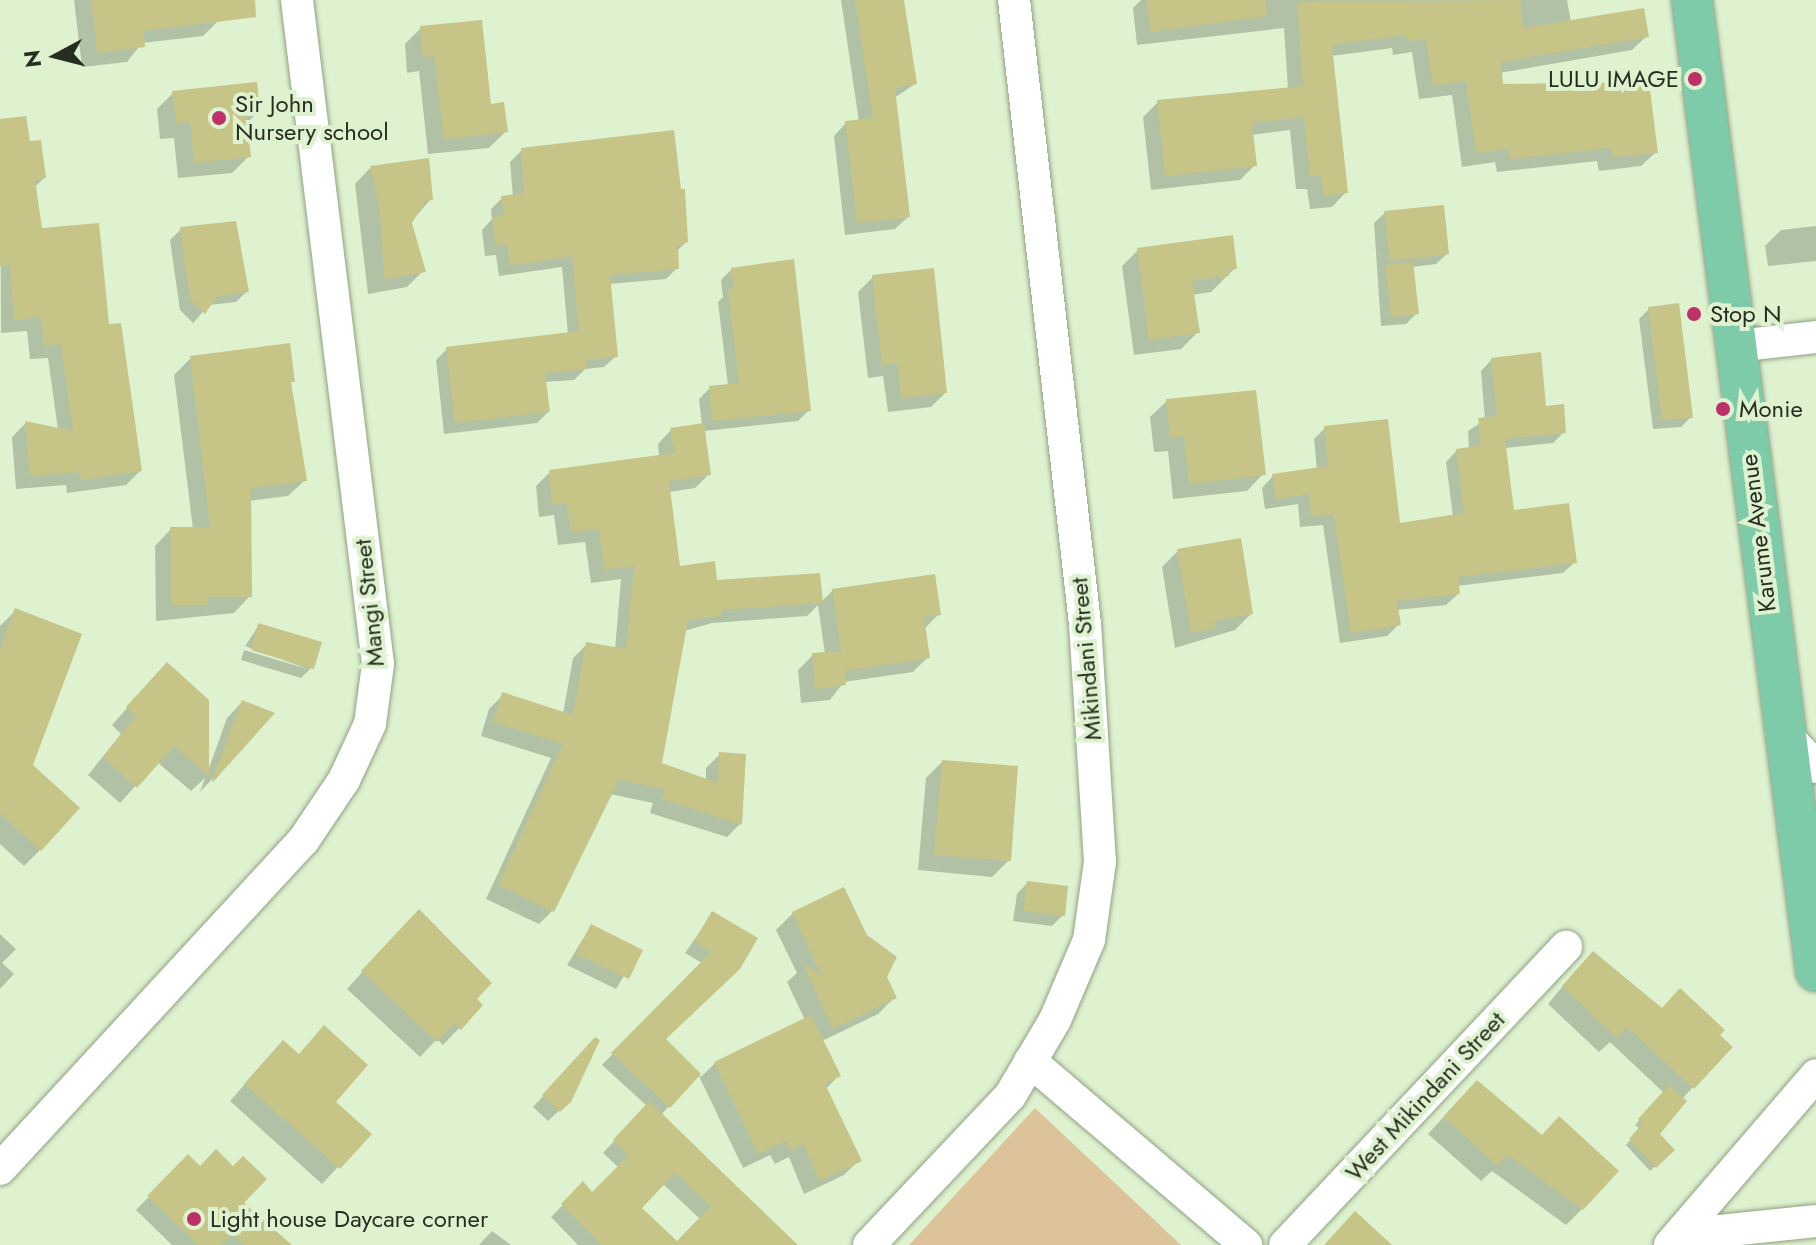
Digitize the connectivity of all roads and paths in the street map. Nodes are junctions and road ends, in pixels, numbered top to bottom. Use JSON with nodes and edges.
{"nodes":[{"id":1,"x":297,"y":0,"type":"edge"},
{"id":2,"x":1014,"y":0,"type":"edge"},
{"id":3,"x":1692,"y":0,"type":"edge"},
{"id":4,"x":1816,"y":337,"type":"edge"},
{"id":5,"x":1736,"y":346,"type":"junction"},
{"id":6,"x":1781,"y":730,"type":"junction"},
{"id":7,"x":1816,"y":767,"type":"edge"},
{"id":8,"x":1566,"y":947,"type":"dead end"},
{"id":9,"x":1815,"y":949,"type":"edge"},
{"id":10,"x":1030,"y":1061,"type":"junction"},
{"id":11,"x":1816,"y":1075,"type":"edge"},
{"id":12,"x":0,"y":1169,"type":"edge"},
{"id":13,"x":1816,"y":1221,"type":"edge"},
{"id":14,"x":1676,"y":1240,"type":"edge"},
{"id":15,"x":869,"y":1245,"type":"edge"},
{"id":16,"x":1246,"y":1245,"type":"edge"},
{"id":17,"x":1285,"y":1245,"type":"edge"}],
"edges":[{"from":1,"to":12,"type":"street","name":"Mangi Street"},
{"from":2,"to":10,"type":"street","name":"Mikindani Street"},
{"from":3,"to":5,"type":"main road","name":"Karume Avenue"},
{"from":4,"to":5,"type":"street"},
{"from":5,"to":6,"type":"main road","name":"Karume Avenue"},
{"from":6,"to":7,"type":"street"},
{"from":6,"to":9,"type":"main road","name":"Karume Avenue"},
{"from":8,"to":17,"type":"street","name":"West Mikindani Street"},
{"from":10,"to":15,"type":"street","name":"Mikindani Street"},
{"from":10,"to":16,"type":"street"},
{"from":11,"to":14,"type":"street"},
{"from":13,"to":14,"type":"street"}]}
